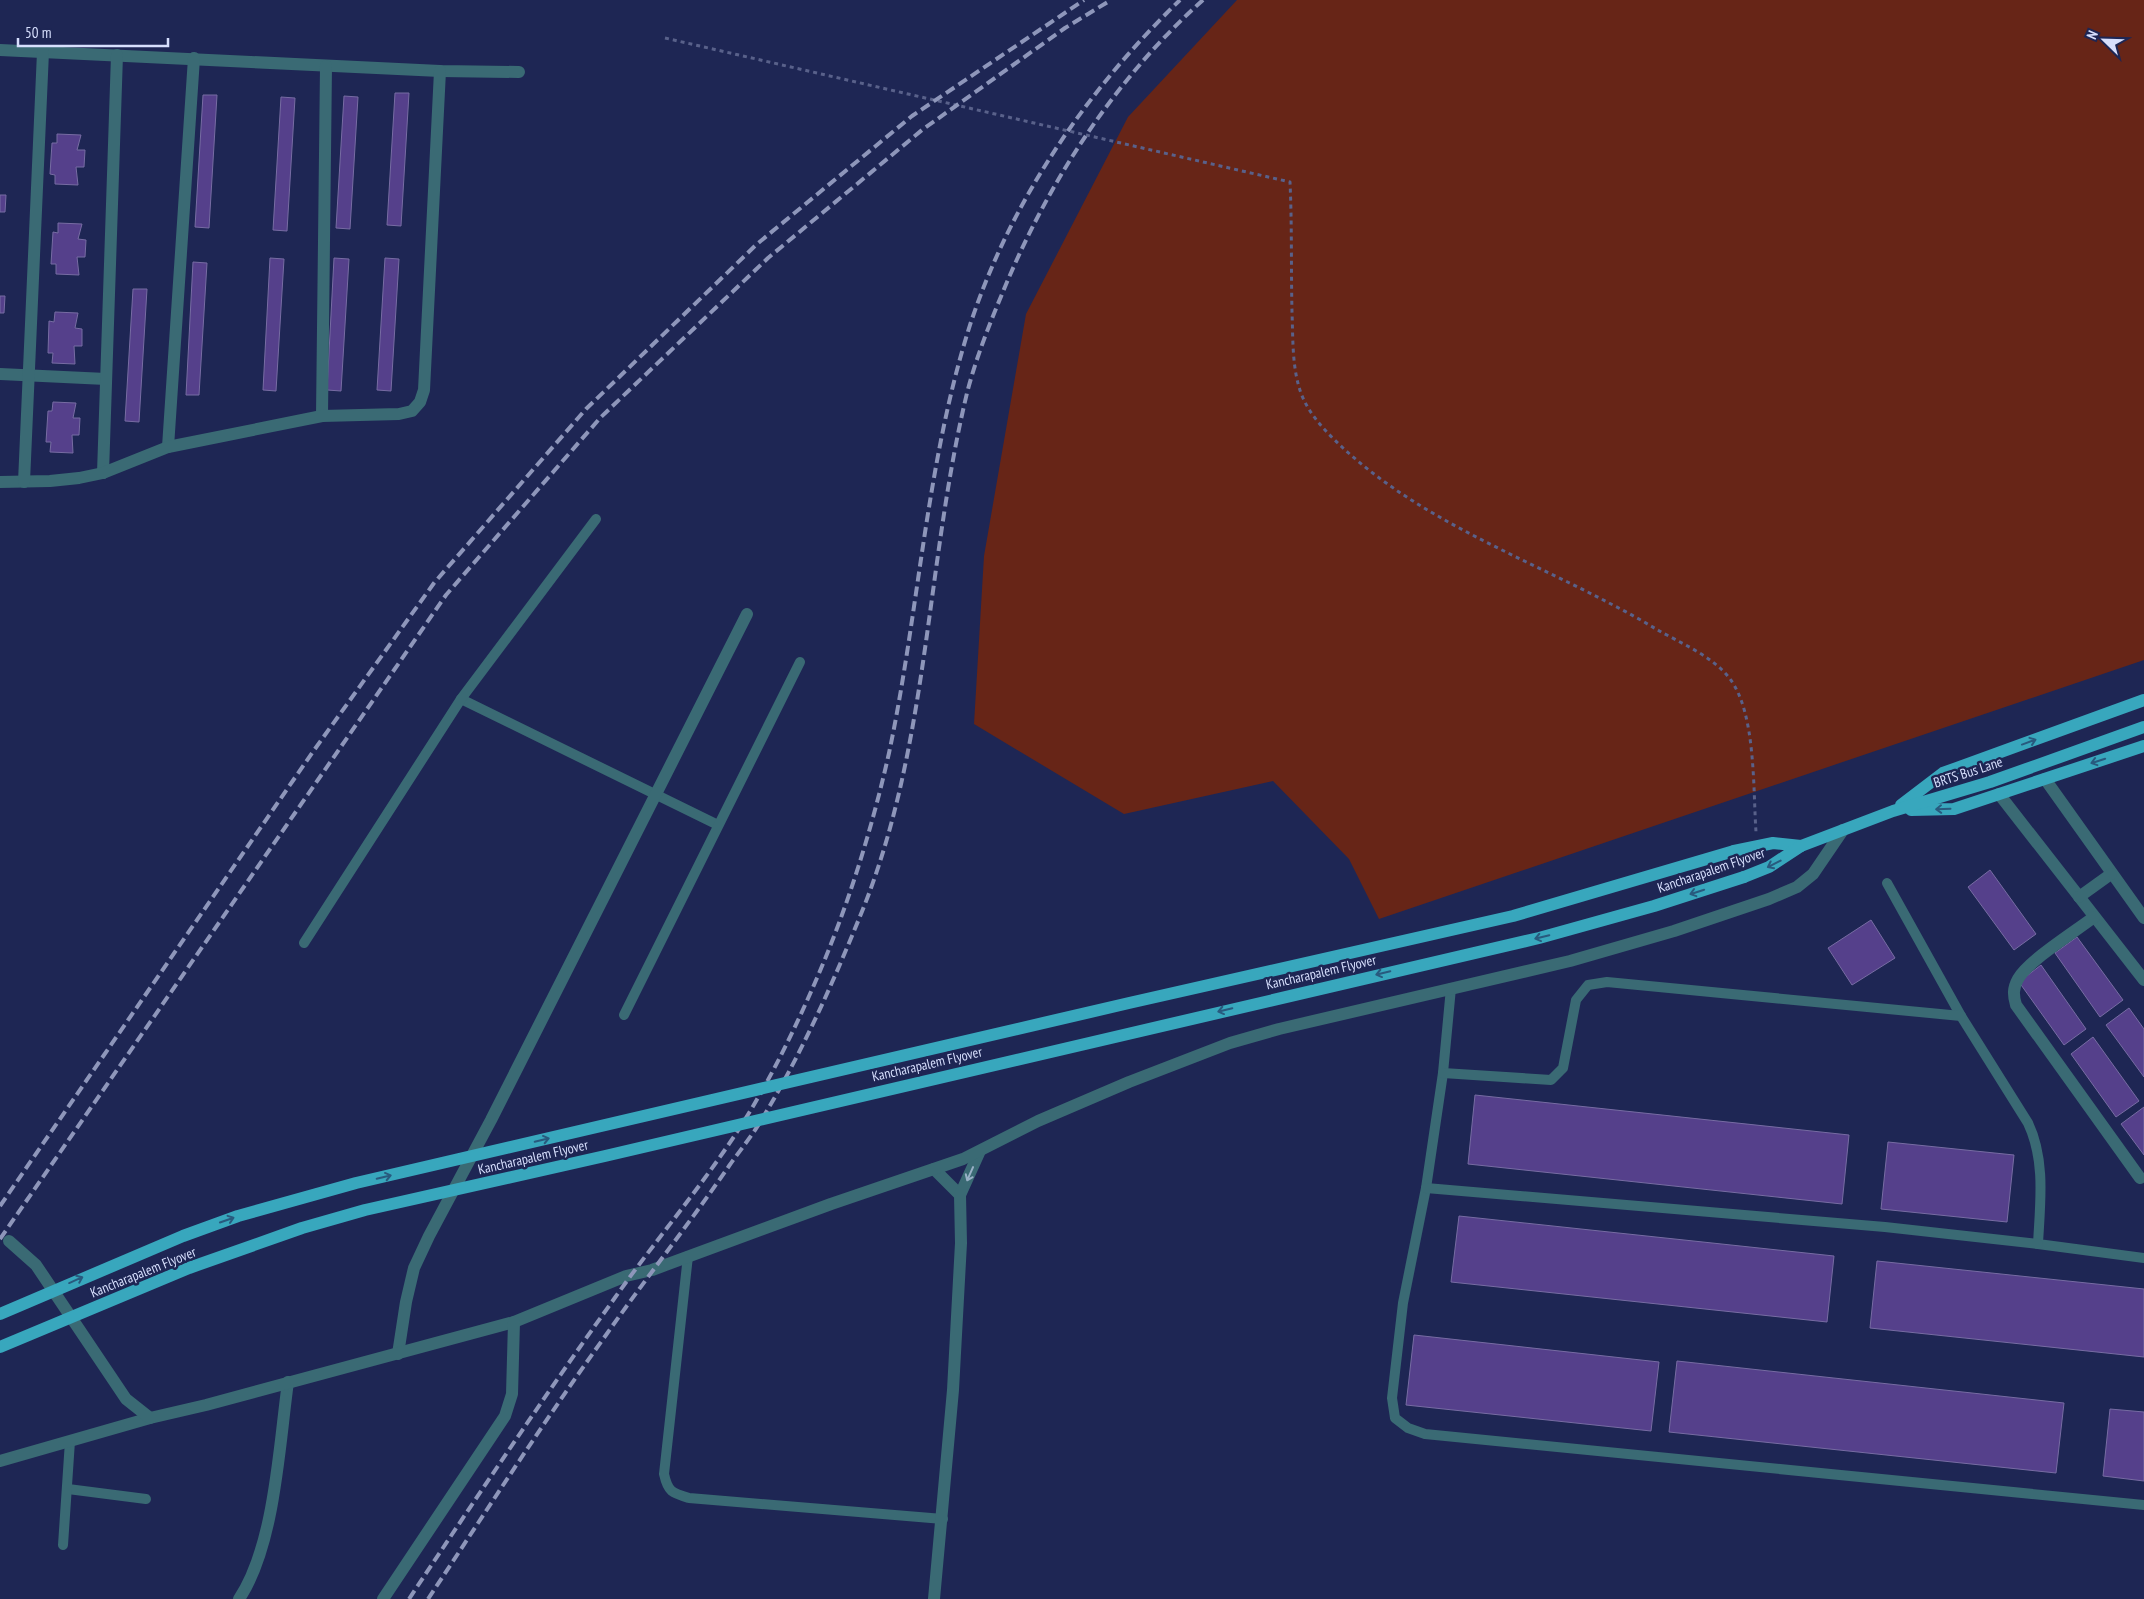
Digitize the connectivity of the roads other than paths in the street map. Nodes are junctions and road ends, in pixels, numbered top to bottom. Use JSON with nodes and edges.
{"nodes":[{"id":1,"x":0,"y":50,"type":"edge"},
{"id":2,"x":43,"y":52,"type":"junction"},
{"id":3,"x":117,"y":55,"type":"junction"},
{"id":4,"x":194,"y":58,"type":"junction"},
{"id":5,"x":326,"y":66,"type":"junction"},
{"id":6,"x":440,"y":71,"type":"junction"},
{"id":7,"x":519,"y":72,"type":"dead end"},
{"id":8,"x":0,"y":374,"type":"edge"},
{"id":9,"x":29,"y":376,"type":"junction"},
{"id":10,"x":106,"y":379,"type":"junction"},
{"id":11,"x":322,"y":416,"type":"junction"},
{"id":12,"x":168,"y":447,"type":"junction"},
{"id":13,"x":103,"y":473,"type":"junction"},
{"id":14,"x":0,"y":482,"type":"edge"},
{"id":15,"x":24,"y":482,"type":"junction"},
{"id":16,"x":596,"y":519,"type":"dead end"},
{"id":17,"x":747,"y":614,"type":"dead end"},
{"id":18,"x":800,"y":662,"type":"dead end"},
{"id":19,"x":461,"y":699,"type":"junction"},
{"id":20,"x":2144,"y":700,"type":"edge"},
{"id":21,"x":2144,"y":727,"type":"edge"},
{"id":22,"x":2144,"y":746,"type":"edge"},
{"id":23,"x":2045,"y":779,"type":"junction"},
{"id":24,"x":656,"y":794,"type":"junction"},
{"id":25,"x":1999,"y":794,"type":"junction"},
{"id":26,"x":1893,"y":811,"type":"junction"},
{"id":27,"x":718,"y":825,"type":"junction"},
{"id":28,"x":1843,"y":830,"type":"junction"},
{"id":29,"x":1801,"y":846,"type":"junction"},
{"id":30,"x":2111,"y":874,"type":"junction"},
{"id":31,"x":1887,"y":883,"type":"dead end"},
{"id":32,"x":2079,"y":897,"type":"junction"},
{"id":33,"x":2094,"y":917,"type":"junction"},
{"id":34,"x":2144,"y":918,"type":"edge"},
{"id":35,"x":304,"y":943,"type":"dead end"},
{"id":36,"x":2144,"y":980,"type":"edge"},
{"id":37,"x":1451,"y":988,"type":"junction"},
{"id":38,"x":624,"y":1015,"type":"dead end"},
{"id":39,"x":1961,"y":1016,"type":"junction"},
{"id":40,"x":1443,"y":1073,"type":"junction"},
{"id":41,"x":979,"y":1153,"type":"junction"},
{"id":42,"x":934,"y":1169,"type":"junction"},
{"id":43,"x":2140,"y":1178,"type":"dead end"},
{"id":44,"x":1426,"y":1188,"type":"junction"},
{"id":45,"x":960,"y":1195,"type":"junction"},
{"id":46,"x":9,"y":1241,"type":"dead end"},
{"id":47,"x":2038,"y":1244,"type":"junction"},
{"id":48,"x":688,"y":1256,"type":"junction"},
{"id":49,"x":2144,"y":1258,"type":"edge"},
{"id":50,"x":0,"y":1314,"type":"edge"},
{"id":51,"x":514,"y":1322,"type":"junction"},
{"id":52,"x":0,"y":1347,"type":"edge"},
{"id":53,"x":398,"y":1354,"type":"junction"},
{"id":54,"x":288,"y":1382,"type":"junction"},
{"id":55,"x":150,"y":1418,"type":"junction"},
{"id":56,"x":70,"y":1441,"type":"junction"},
{"id":57,"x":0,"y":1461,"type":"edge"},
{"id":58,"x":68,"y":1489,"type":"junction"},
{"id":59,"x":146,"y":1498,"type":"dead end"},
{"id":60,"x":2144,"y":1505,"type":"edge"},
{"id":61,"x":943,"y":1519,"type":"junction"},
{"id":62,"x":64,"y":1545,"type":"dead end"},
{"id":63,"x":239,"y":1599,"type":"edge"},
{"id":64,"x":383,"y":1599,"type":"edge"},
{"id":65,"x":934,"y":1599,"type":"edge"}],
"edges":[{"from":1,"to":2,"type":"street"},
{"from":2,"to":3,"type":"street"},
{"from":2,"to":9,"type":"street"},
{"from":3,"to":4,"type":"street"},
{"from":3,"to":10,"type":"street"},
{"from":4,"to":5,"type":"street"},
{"from":4,"to":12,"type":"street"},
{"from":5,"to":6,"type":"street"},
{"from":5,"to":11,"type":"street"},
{"from":6,"to":7,"type":"street"},
{"from":6,"to":11,"type":"street"},
{"from":8,"to":9,"type":"street"},
{"from":9,"to":10,"type":"street"},
{"from":9,"to":15,"type":"street"},
{"from":10,"to":13,"type":"street"},
{"from":11,"to":12,"type":"street"},
{"from":12,"to":13,"type":"street"},
{"from":13,"to":15,"type":"street"},
{"from":14,"to":15,"type":"street"},
{"from":16,"to":19,"type":"lane"},
{"from":17,"to":24,"type":"street"},
{"from":18,"to":27,"type":"lane"},
{"from":19,"to":24,"type":"lane"},
{"from":19,"to":35,"type":"lane"},
{"from":26,"to":20,"type":"main road","one_way":true},
{"from":21,"to":26,"type":"main road","name":"BRTS Bus Lane"},
{"from":22,"to":23,"type":"main road","one_way":true},
{"from":23,"to":25,"type":"main road"},
{"from":23,"to":30,"type":"street"},
{"from":24,"to":27,"type":"lane"},
{"from":24,"to":53,"type":"street"},
{"from":25,"to":26,"type":"main road","one_way":true},
{"from":25,"to":32,"type":"street"},
{"from":26,"to":28,"type":"main road","name":"BRTS Bus Lane"},
{"from":27,"to":38,"type":"lane"},
{"from":28,"to":29,"type":"main road","name":"BRTS Bus Lane"},
{"from":28,"to":37,"type":"street"},
{"from":50,"to":29,"type":"main road","name":"Kancharapalem Flyover","one_way":true,"bridge":true},
{"from":29,"to":52,"type":"main road","name":"Kancharapalem Flyover","one_way":true,"bridge":true},
{"from":30,"to":32,"type":"street"},
{"from":30,"to":34,"type":"street"},
{"from":31,"to":39,"type":"lane"},
{"from":32,"to":33,"type":"street"},
{"from":33,"to":36,"type":"street"},
{"from":33,"to":43,"type":"street"},
{"from":37,"to":40,"type":"lane"},
{"from":37,"to":41,"type":"street"},
{"from":39,"to":40,"type":"lane"},
{"from":39,"to":47,"type":"lane"},
{"from":40,"to":44,"type":"lane"},
{"from":41,"to":42,"type":"street"},
{"from":41,"to":45,"type":"street","one_way":true},
{"from":42,"to":45,"type":"street"},
{"from":42,"to":48,"type":"street"},
{"from":44,"to":47,"type":"lane"},
{"from":44,"to":60,"type":"lane"},
{"from":45,"to":61,"type":"street"},
{"from":46,"to":55,"type":"street"},
{"from":47,"to":49,"type":"lane"},
{"from":48,"to":51,"type":"street"},
{"from":48,"to":61,"type":"lane"},
{"from":51,"to":53,"type":"street"},
{"from":51,"to":64,"type":"street"},
{"from":53,"to":54,"type":"street"},
{"from":54,"to":55,"type":"street"},
{"from":54,"to":63,"type":"street"},
{"from":55,"to":56,"type":"street"},
{"from":56,"to":57,"type":"street"},
{"from":56,"to":58,"type":"lane"},
{"from":58,"to":59,"type":"lane"},
{"from":58,"to":62,"type":"lane"},
{"from":61,"to":65,"type":"street"}]}
